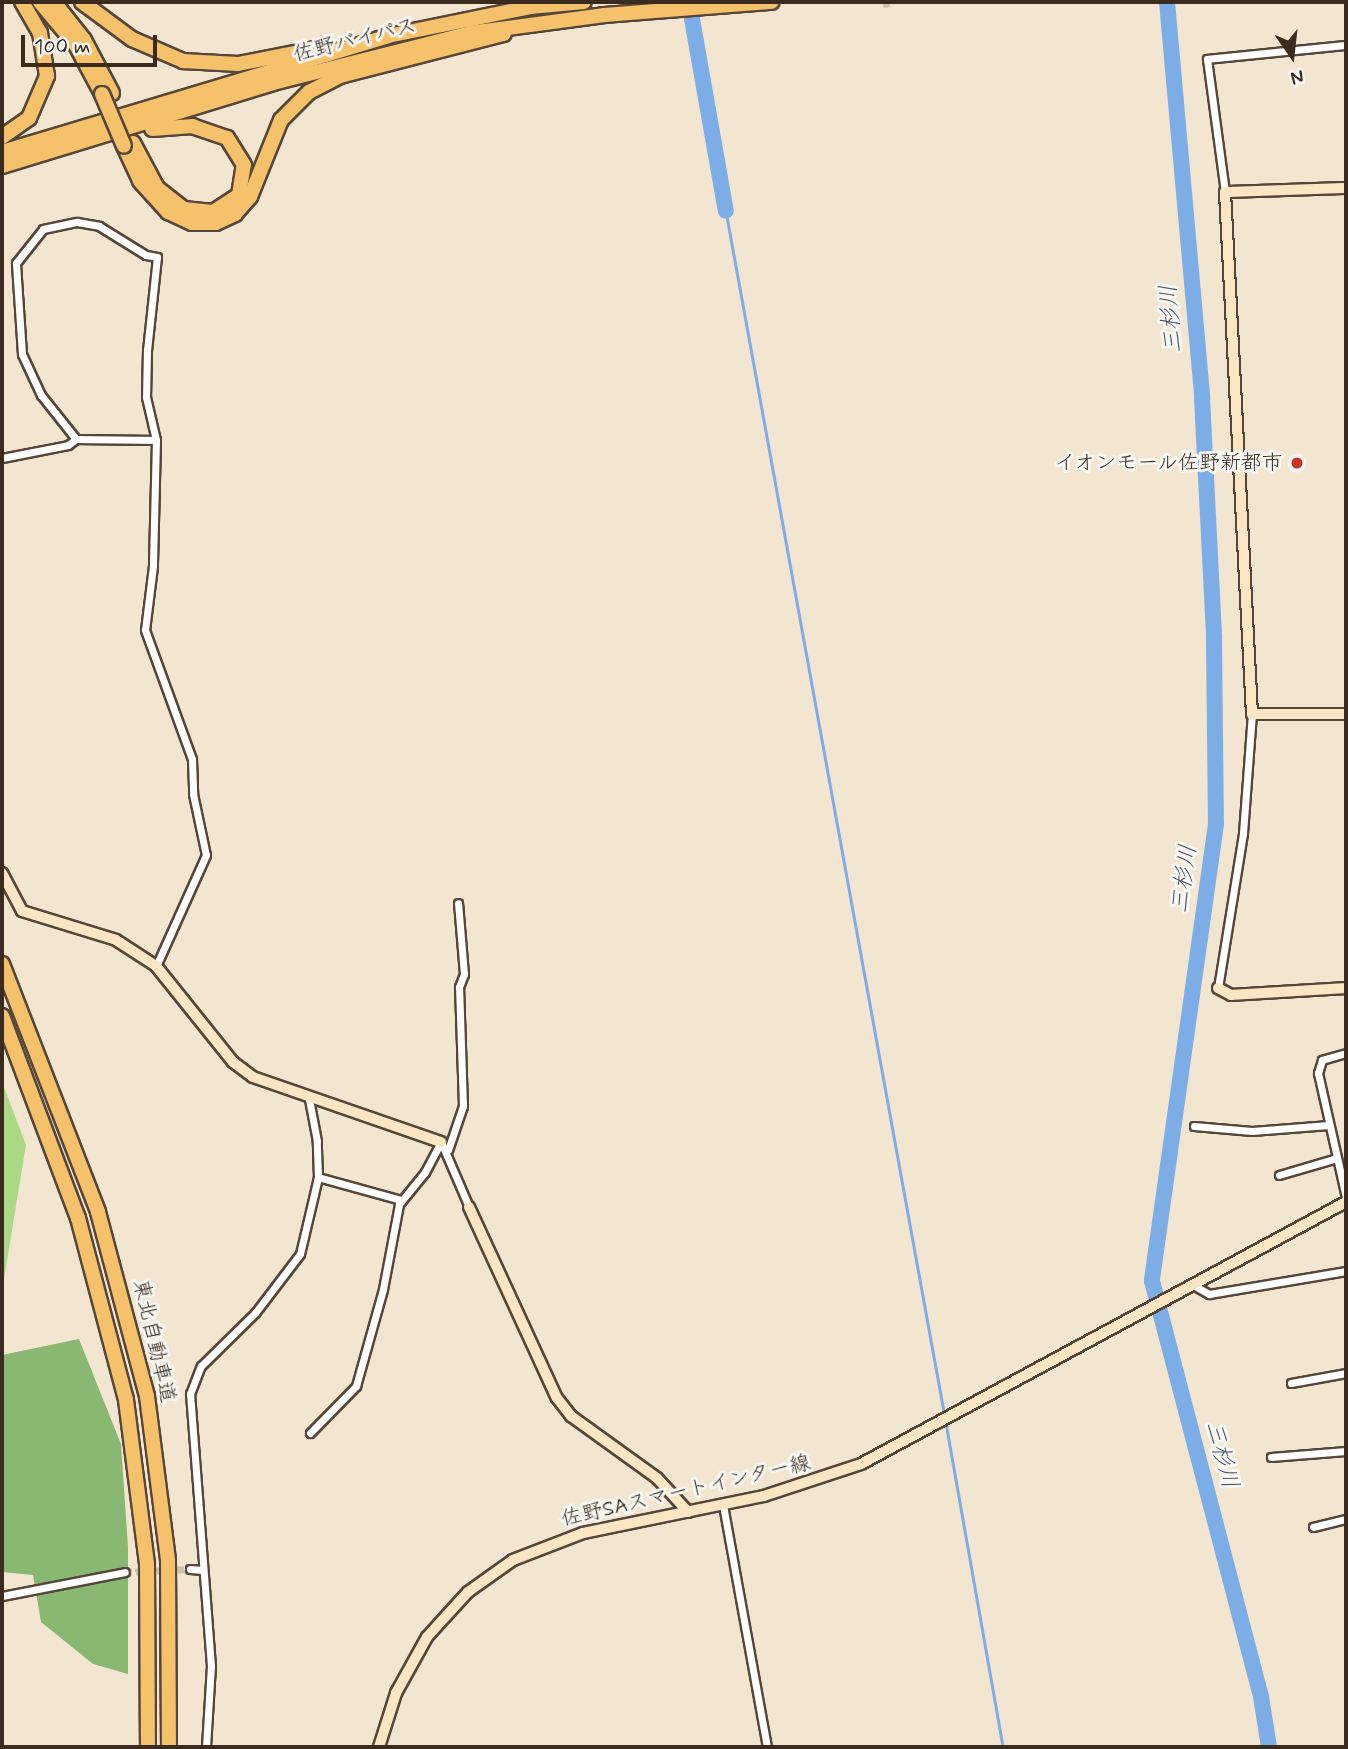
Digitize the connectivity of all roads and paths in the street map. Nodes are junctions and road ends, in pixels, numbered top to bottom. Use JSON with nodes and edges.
{"nodes":[{"id":1,"x":22,"y":2,"type":"edge"},
{"id":2,"x":40,"y":2,"type":"edge"},
{"id":3,"x":54,"y":2,"type":"edge"},
{"id":4,"x":82,"y":2,"type":"edge"},
{"id":5,"x":584,"y":2,"type":"edge"},
{"id":6,"x":771,"y":2,"type":"edge"},
{"id":7,"x":532,"y":23,"type":"junction"},
{"id":8,"x":362,"y":43,"type":"junction"},
{"id":9,"x":1346,"y":45,"type":"edge"},
{"id":10,"x":107,"y":93,"type":"junction"},
{"id":11,"x":2,"y":137,"type":"edge"},
{"id":12,"x":128,"y":144,"type":"junction"},
{"id":13,"x":2,"y":152,"type":"edge"},
{"id":14,"x":2,"y":166,"type":"edge"},
{"id":15,"x":2,"y":174,"type":"edge"},
{"id":16,"x":1346,"y":188,"type":"edge"},
{"id":17,"x":1226,"y":192,"type":"junction"},
{"id":18,"x":76,"y":439,"type":"junction"},
{"id":19,"x":156,"y":440,"type":"junction"},
{"id":20,"x":2,"y":458,"type":"edge"},
{"id":21,"x":1252,"y":714,"type":"junction"},
{"id":22,"x":1346,"y":714,"type":"edge"},
{"id":23,"x":2,"y":873,"type":"edge"},
{"id":24,"x":458,"y":903,"type":"dead end"},
{"id":25,"x":2,"y":964,"type":"edge"},
{"id":26,"x":156,"y":966,"type":"junction"},
{"id":27,"x":1218,"y":988,"type":"joint"},
{"id":28,"x":1346,"y":988,"type":"edge"},
{"id":29,"x":2,"y":1016,"type":"edge"},
{"id":30,"x":1346,"y":1053,"type":"edge"},
{"id":31,"x":309,"y":1099,"type":"junction"},
{"id":32,"x":1329,"y":1125,"type":"junction"},
{"id":33,"x":1194,"y":1126,"type":"dead end"},
{"id":34,"x":444,"y":1146,"type":"junction"},
{"id":35,"x":1337,"y":1158,"type":"junction"},
{"id":36,"x":1279,"y":1175,"type":"dead end"},
{"id":37,"x":318,"y":1177,"type":"junction"},
{"id":38,"x":1346,"y":1199,"type":"edge"},
{"id":39,"x":401,"y":1200,"type":"junction"},
{"id":40,"x":469,"y":1207,"type":"joint"},
{"id":41,"x":1346,"y":1271,"type":"edge"},
{"id":42,"x":1191,"y":1284,"type":"junction"},
{"id":43,"x":1346,"y":1373,"type":"edge"},
{"id":44,"x":1291,"y":1383,"type":"dead end"},
{"id":45,"x":310,"y":1433,"type":"dead end"},
{"id":46,"x":1346,"y":1451,"type":"edge"},
{"id":47,"x":1271,"y":1457,"type":"dead end"},
{"id":48,"x":723,"y":1505,"type":"junction"},
{"id":49,"x":688,"y":1512,"type":"junction"},
{"id":50,"x":1346,"y":1519,"type":"edge"},
{"id":51,"x":1313,"y":1527,"type":"dead end"},
{"id":52,"x":190,"y":1569,"type":"tunnel mouth"},
{"id":53,"x":203,"y":1570,"type":"junction"},
{"id":54,"x":125,"y":1572,"type":"tunnel mouth"},
{"id":55,"x":2,"y":1596,"type":"edge"},
{"id":56,"x":148,"y":1747,"type":"edge"},
{"id":57,"x":169,"y":1747,"type":"edge"},
{"id":58,"x":206,"y":1747,"type":"edge"},
{"id":59,"x":379,"y":1747,"type":"edge"},
{"id":60,"x":767,"y":1747,"type":"edge"}],
"edges":[{"from":1,"to":11,"type":"highway"},
{"from":2,"to":10,"type":"highway"},
{"from":3,"to":10,"type":"highway"},
{"from":4,"to":8,"type":"highway"},
{"from":5,"to":8,"type":"highway","name":"佐野バイパス"},
{"from":6,"to":7,"type":"highway","name":"佐野バイパス"},
{"from":7,"to":12,"type":"highway"},
{"from":7,"to":14,"type":"highway","name":"佐野バイパス"},
{"from":8,"to":13,"type":"highway","name":"佐野バイパス"},
{"from":9,"to":17,"type":"street"},
{"from":10,"to":12,"type":"highway","bridge":true},
{"from":12,"to":15,"type":"highway"},
{"from":16,"to":17,"type":"street"},
{"from":17,"to":21,"type":"street"},
{"from":18,"to":19,"type":"street"},
{"from":18,"to":19,"type":"street"},
{"from":18,"to":20,"type":"street"},
{"from":19,"to":26,"type":"street"},
{"from":21,"to":22,"type":"street"},
{"from":21,"to":27,"type":"street"},
{"from":23,"to":26,"type":"street"},
{"from":24,"to":34,"type":"street"},
{"from":25,"to":57,"type":"highway","name":"東北自動車道"},
{"from":26,"to":31,"type":"street"},
{"from":27,"to":28,"type":"street"},
{"from":29,"to":56,"type":"highway","name":"東北自動車道"},
{"from":30,"to":32,"type":"street"},
{"from":31,"to":34,"type":"street"},
{"from":31,"to":37,"type":"street"},
{"from":32,"to":33,"type":"street"},
{"from":32,"to":35,"type":"street"},
{"from":34,"to":39,"type":"street"},
{"from":34,"to":40,"type":"street"},
{"from":35,"to":36,"type":"street"},
{"from":35,"to":38,"type":"street"},
{"from":37,"to":39,"type":"street"},
{"from":37,"to":53,"type":"street"},
{"from":38,"to":42,"type":"street"},
{"from":39,"to":45,"type":"street"},
{"from":40,"to":49,"type":"street"},
{"from":41,"to":42,"type":"street"},
{"from":42,"to":48,"type":"street","name":"佐野SAスマートインター線"},
{"from":43,"to":44,"type":"street"},
{"from":46,"to":47,"type":"street"},
{"from":48,"to":49,"type":"street","name":"佐野SAスマートインター線"},
{"from":48,"to":60,"type":"street"},
{"from":49,"to":59,"type":"street","name":"佐野SAスマートインター線"},
{"from":50,"to":51,"type":"street"},
{"from":52,"to":53,"type":"street"},
{"from":53,"to":58,"type":"street"},
{"from":54,"to":55,"type":"street"}]}
